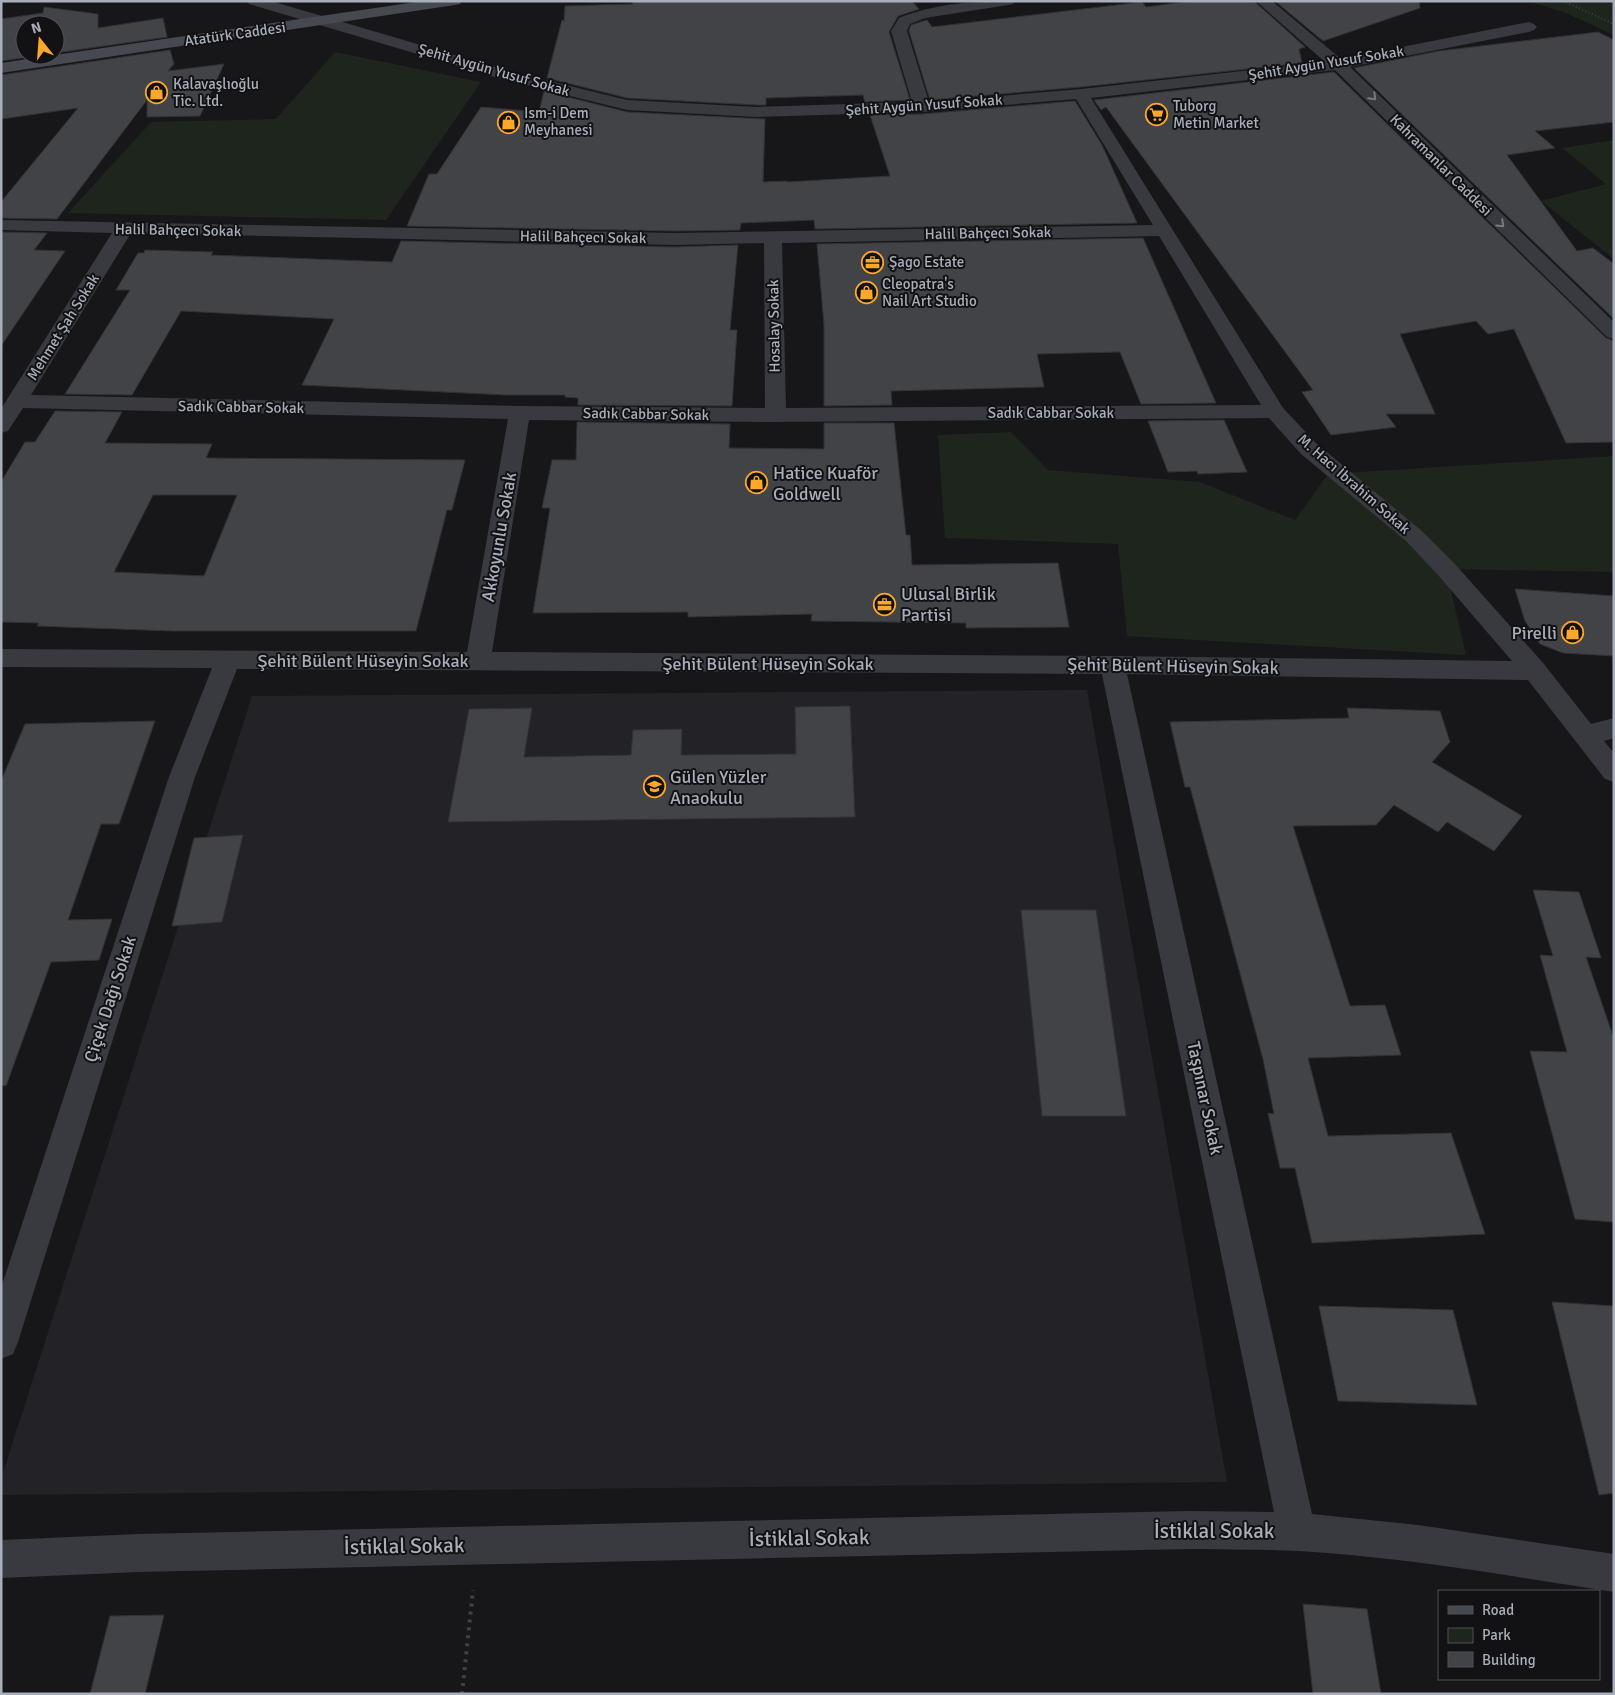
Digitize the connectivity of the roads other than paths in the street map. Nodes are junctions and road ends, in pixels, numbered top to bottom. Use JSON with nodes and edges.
{"nodes":[{"id":1,"x":254,"y":1,"type":"edge"},
{"id":2,"x":455,"y":1,"type":"edge"},
{"id":3,"x":1008,"y":1,"type":"edge"},
{"id":4,"x":1263,"y":1,"type":"edge"},
{"id":5,"x":324,"y":21,"type":"junction"},
{"id":6,"x":1529,"y":27,"type":"dead end"},
{"id":7,"x":1337,"y":65,"type":"junction"},
{"id":8,"x":6,"y":68,"type":"edge"},
{"id":9,"x":1081,"y":94,"type":"junction"},
{"id":10,"x":922,"y":106,"type":"junction"},
{"id":11,"x":1,"y":225,"type":"edge"},
{"id":12,"x":124,"y":229,"type":"junction"},
{"id":13,"x":1165,"y":230,"type":"junction"},
{"id":14,"x":773,"y":237,"type":"junction"},
{"id":15,"x":1614,"y":333,"type":"edge"},
{"id":16,"x":17,"y":401,"type":"junction"},
{"id":17,"x":1275,"y":411,"type":"junction"},
{"id":18,"x":520,"y":413,"type":"junction"},
{"id":19,"x":776,"y":415,"type":"junction"},
{"id":20,"x":1,"y":426,"type":"edge"},
{"id":21,"x":1,"y":658,"type":"edge"},
{"id":22,"x":228,"y":660,"type":"junction"},
{"id":23,"x":478,"y":662,"type":"junction"},
{"id":24,"x":1112,"y":665,"type":"junction"},
{"id":25,"x":1535,"y":671,"type":"junction"},
{"id":26,"x":1614,"y":728,"type":"edge"},
{"id":27,"x":1585,"y":736,"type":"junction"},
{"id":28,"x":1614,"y":772,"type":"edge"},
{"id":29,"x":1,"y":1342,"type":"edge"},
{"id":30,"x":1297,"y":1532,"type":"junction"},
{"id":31,"x":1,"y":1559,"type":"edge"},
{"id":32,"x":1614,"y":1573,"type":"edge"}],
"edges":[{"from":1,"to":5,"type":"street","name":"Şehit Aygün Yusuf Sokak"},
{"from":2,"to":5,"type":"street","name":"Atatürk Caddesi"},
{"from":3,"to":10,"type":"street"},
{"from":4,"to":7,"type":"street","name":"Kahramanlar Caddesi"},
{"from":5,"to":8,"type":"street","name":"Atatürk Caddesi"},
{"from":5,"to":10,"type":"street","name":"Şehit Aygün Yusuf Sokak"},
{"from":6,"to":7,"type":"street","name":"Şehit Aygün Yusuf Sokak"},
{"from":7,"to":9,"type":"street","name":"Şehit Aygün Yusuf Sokak"},
{"from":7,"to":15,"type":"street","name":"Kahramanlar Caddesi","one_way":true},
{"from":9,"to":10,"type":"street","name":"Şehit Aygün Yusuf Sokak"},
{"from":9,"to":13,"type":"street","name":"M. Hacı İbrahim Sokak"},
{"from":11,"to":12,"type":"street","name":"Halil Bahçecı Sokak"},
{"from":12,"to":14,"type":"street","name":"Halil Bahçecı Sokak"},
{"from":12,"to":16,"type":"street","name":"Mehmet Şah Sokak"},
{"from":13,"to":14,"type":"street","name":"Halil Bahçecı Sokak"},
{"from":13,"to":17,"type":"street","name":"M. Hacı İbrahim Sokak"},
{"from":14,"to":19,"type":"street","name":"Hosalay Sokak"},
{"from":16,"to":18,"type":"street","name":"Sadık Cabbar Sokak"},
{"from":16,"to":20,"type":"street","name":"Mehmet Şah Sokak"},
{"from":17,"to":19,"type":"street","name":"Sadık Cabbar Sokak"},
{"from":17,"to":25,"type":"street","name":"M. Hacı İbrahim Sokak"},
{"from":18,"to":19,"type":"street","name":"Sadık Cabbar Sokak"},
{"from":18,"to":23,"type":"street","name":"Akkoyunlu Sokak"},
{"from":21,"to":22,"type":"street","name":"Şehit Bülent Hüseyin Sokak"},
{"from":22,"to":23,"type":"street","name":"Şehit Bülent Hüseyin Sokak"},
{"from":22,"to":29,"type":"street","name":"Çiçek Dağı Sokak"},
{"from":23,"to":24,"type":"street","name":"Şehit Bülent Hüseyin Sokak"},
{"from":24,"to":25,"type":"street","name":"Şehit Bülent Hüseyin Sokak"},
{"from":24,"to":30,"type":"street","name":"Taşpınar Sokak"},
{"from":25,"to":27,"type":"street","name":"M. Hacı İbrahim Sokak"},
{"from":26,"to":27,"type":"street"},
{"from":27,"to":28,"type":"street","name":"M. Hacı İbrahim Sokak"},
{"from":30,"to":31,"type":"street","name":"İstiklal Sokak"},
{"from":30,"to":32,"type":"street","name":"İstiklal Sokak"}]}
